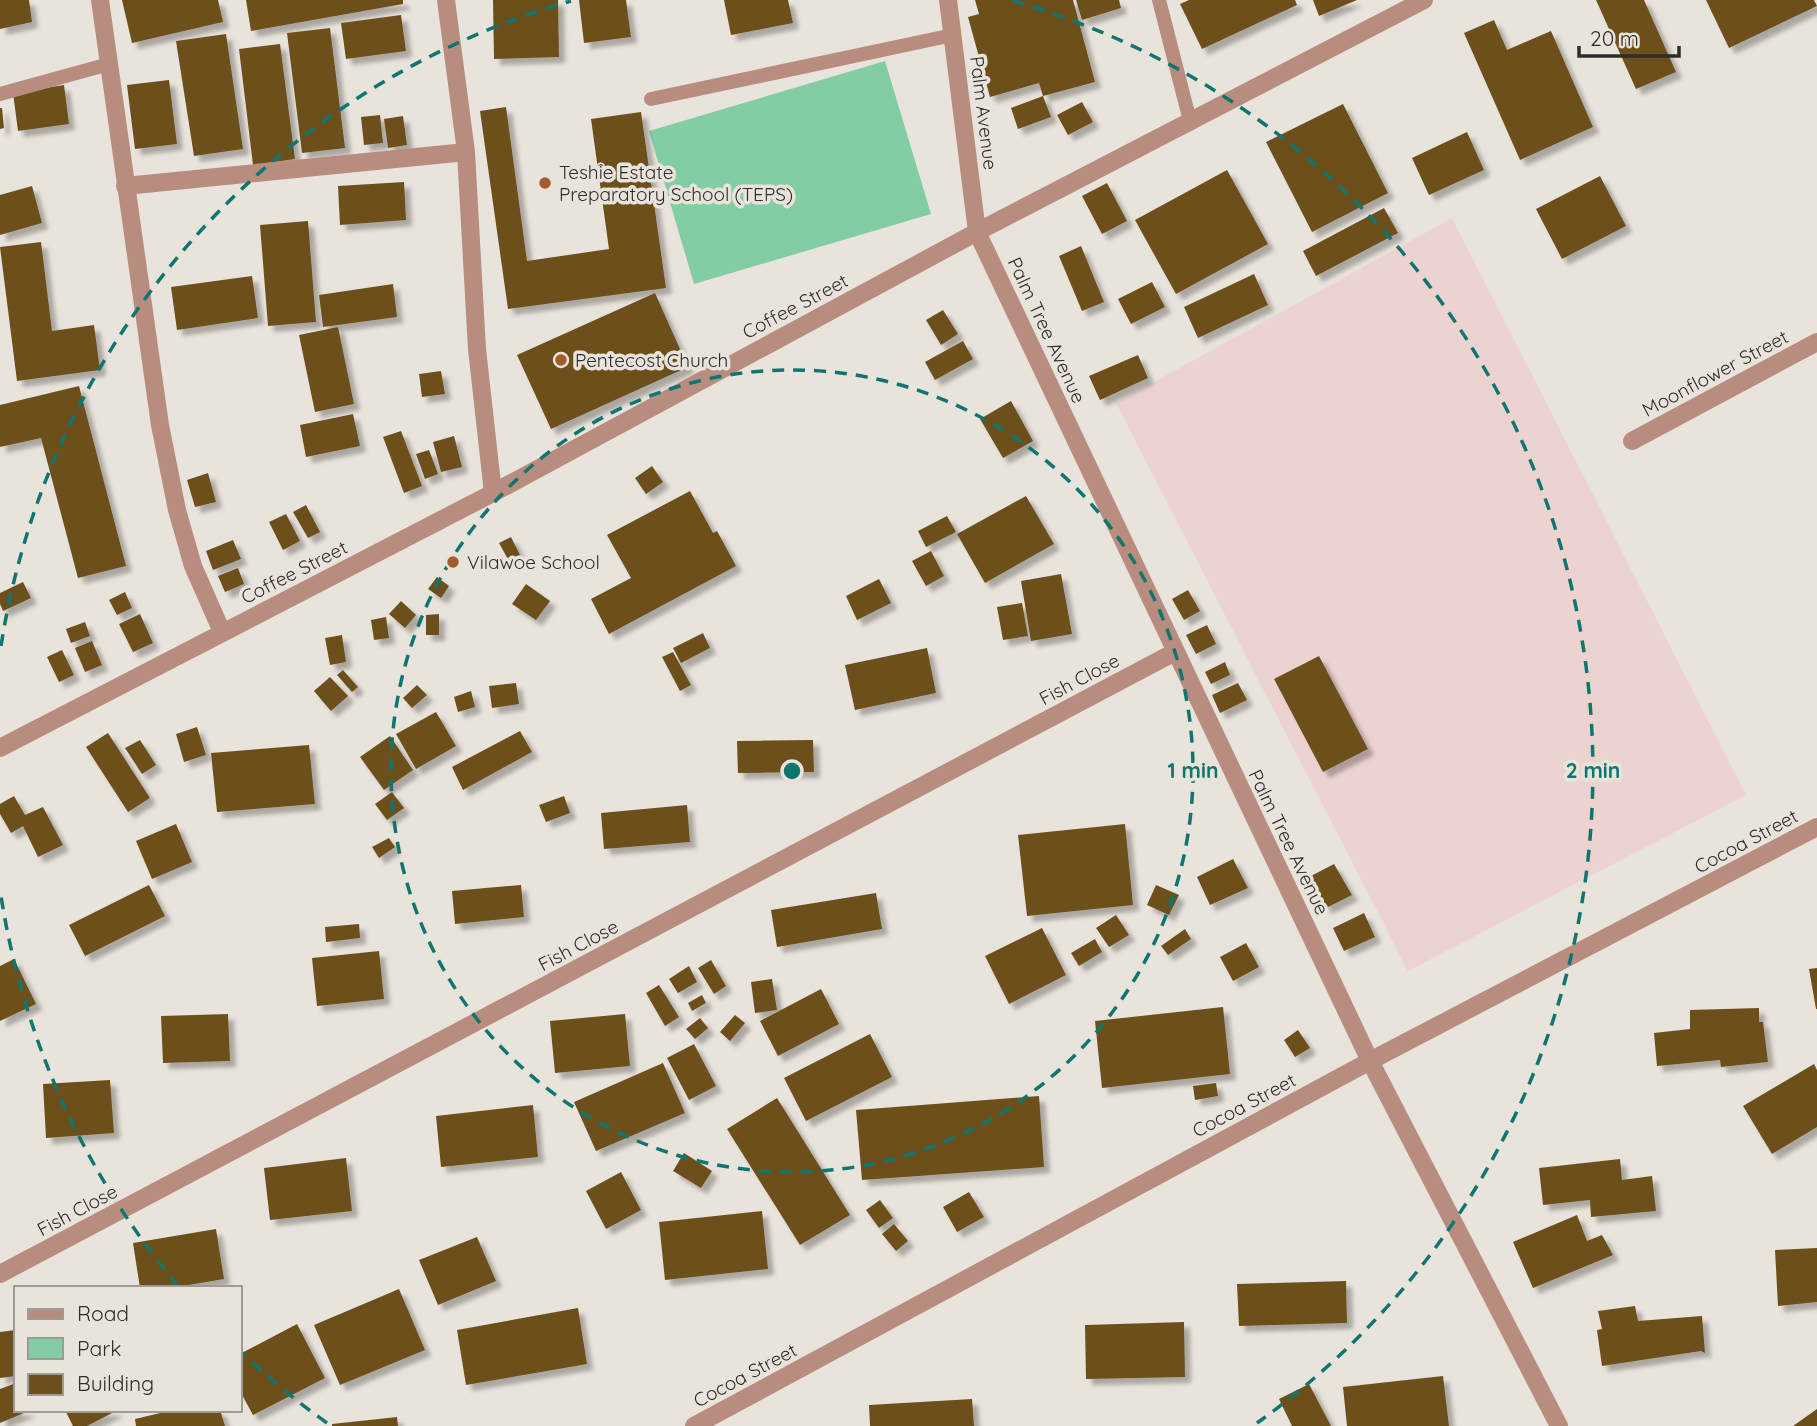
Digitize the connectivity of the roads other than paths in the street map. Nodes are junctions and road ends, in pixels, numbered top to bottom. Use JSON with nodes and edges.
{"nodes":[{"id":1,"x":100,"y":0,"type":"edge"},
{"id":2,"x":446,"y":0,"type":"edge"},
{"id":3,"x":948,"y":0,"type":"edge"},
{"id":4,"x":1159,"y":0,"type":"edge"},
{"id":5,"x":1424,"y":0,"type":"edge"},
{"id":6,"x":953,"y":35,"type":"junction"},
{"id":7,"x":109,"y":64,"type":"junction"},
{"id":8,"x":0,"y":94,"type":"edge"},
{"id":9,"x":651,"y":99,"type":"dead end"},
{"id":10,"x":1190,"y":121,"type":"junction"},
{"id":11,"x":466,"y":152,"type":"junction"},
{"id":12,"x":125,"y":186,"type":"junction"},
{"id":13,"x":977,"y":232,"type":"junction"},
{"id":14,"x":1817,"y":342,"type":"edge"},
{"id":15,"x":1632,"y":441,"type":"dead end"},
{"id":16,"x":493,"y":493,"type":"junction"},
{"id":17,"x":222,"y":632,"type":"junction"},
{"id":18,"x":1175,"y":652,"type":"junction"},
{"id":19,"x":0,"y":748,"type":"edge"},
{"id":20,"x":1817,"y":827,"type":"edge"},
{"id":21,"x":1370,"y":1061,"type":"junction"},
{"id":22,"x":0,"y":1274,"type":"edge"},
{"id":23,"x":694,"y":1426,"type":"edge"},
{"id":24,"x":1559,"y":1426,"type":"edge"}],
"edges":[{"from":1,"to":7,"type":"street"},
{"from":2,"to":11,"type":"street"},
{"from":3,"to":6,"type":"street","name":"Palm Avenue"},
{"from":4,"to":10,"type":"lane"},
{"from":5,"to":10,"type":"street","name":"Coffee Street"},
{"from":6,"to":9,"type":"lane"},
{"from":6,"to":13,"type":"street","name":"Palm Avenue"},
{"from":7,"to":8,"type":"lane"},
{"from":7,"to":12,"type":"street"},
{"from":10,"to":13,"type":"street","name":"Coffee Street"},
{"from":11,"to":12,"type":"street"},
{"from":11,"to":16,"type":"street"},
{"from":12,"to":17,"type":"street"},
{"from":13,"to":16,"type":"street","name":"Coffee Street"},
{"from":13,"to":18,"type":"street","name":"Palm Tree Avenue"},
{"from":14,"to":15,"type":"street","name":"Moonflower Street"},
{"from":16,"to":17,"type":"street","name":"Coffee Street"},
{"from":17,"to":19,"type":"street","name":"Coffee Street"},
{"from":18,"to":21,"type":"street","name":"Palm Tree Avenue"},
{"from":18,"to":22,"type":"street","name":"Fish Close"},
{"from":20,"to":21,"type":"street","name":"Cocoa Street"},
{"from":21,"to":23,"type":"street","name":"Cocoa Street"},
{"from":21,"to":24,"type":"street","name":"Palm Tree Avenue"}]}
